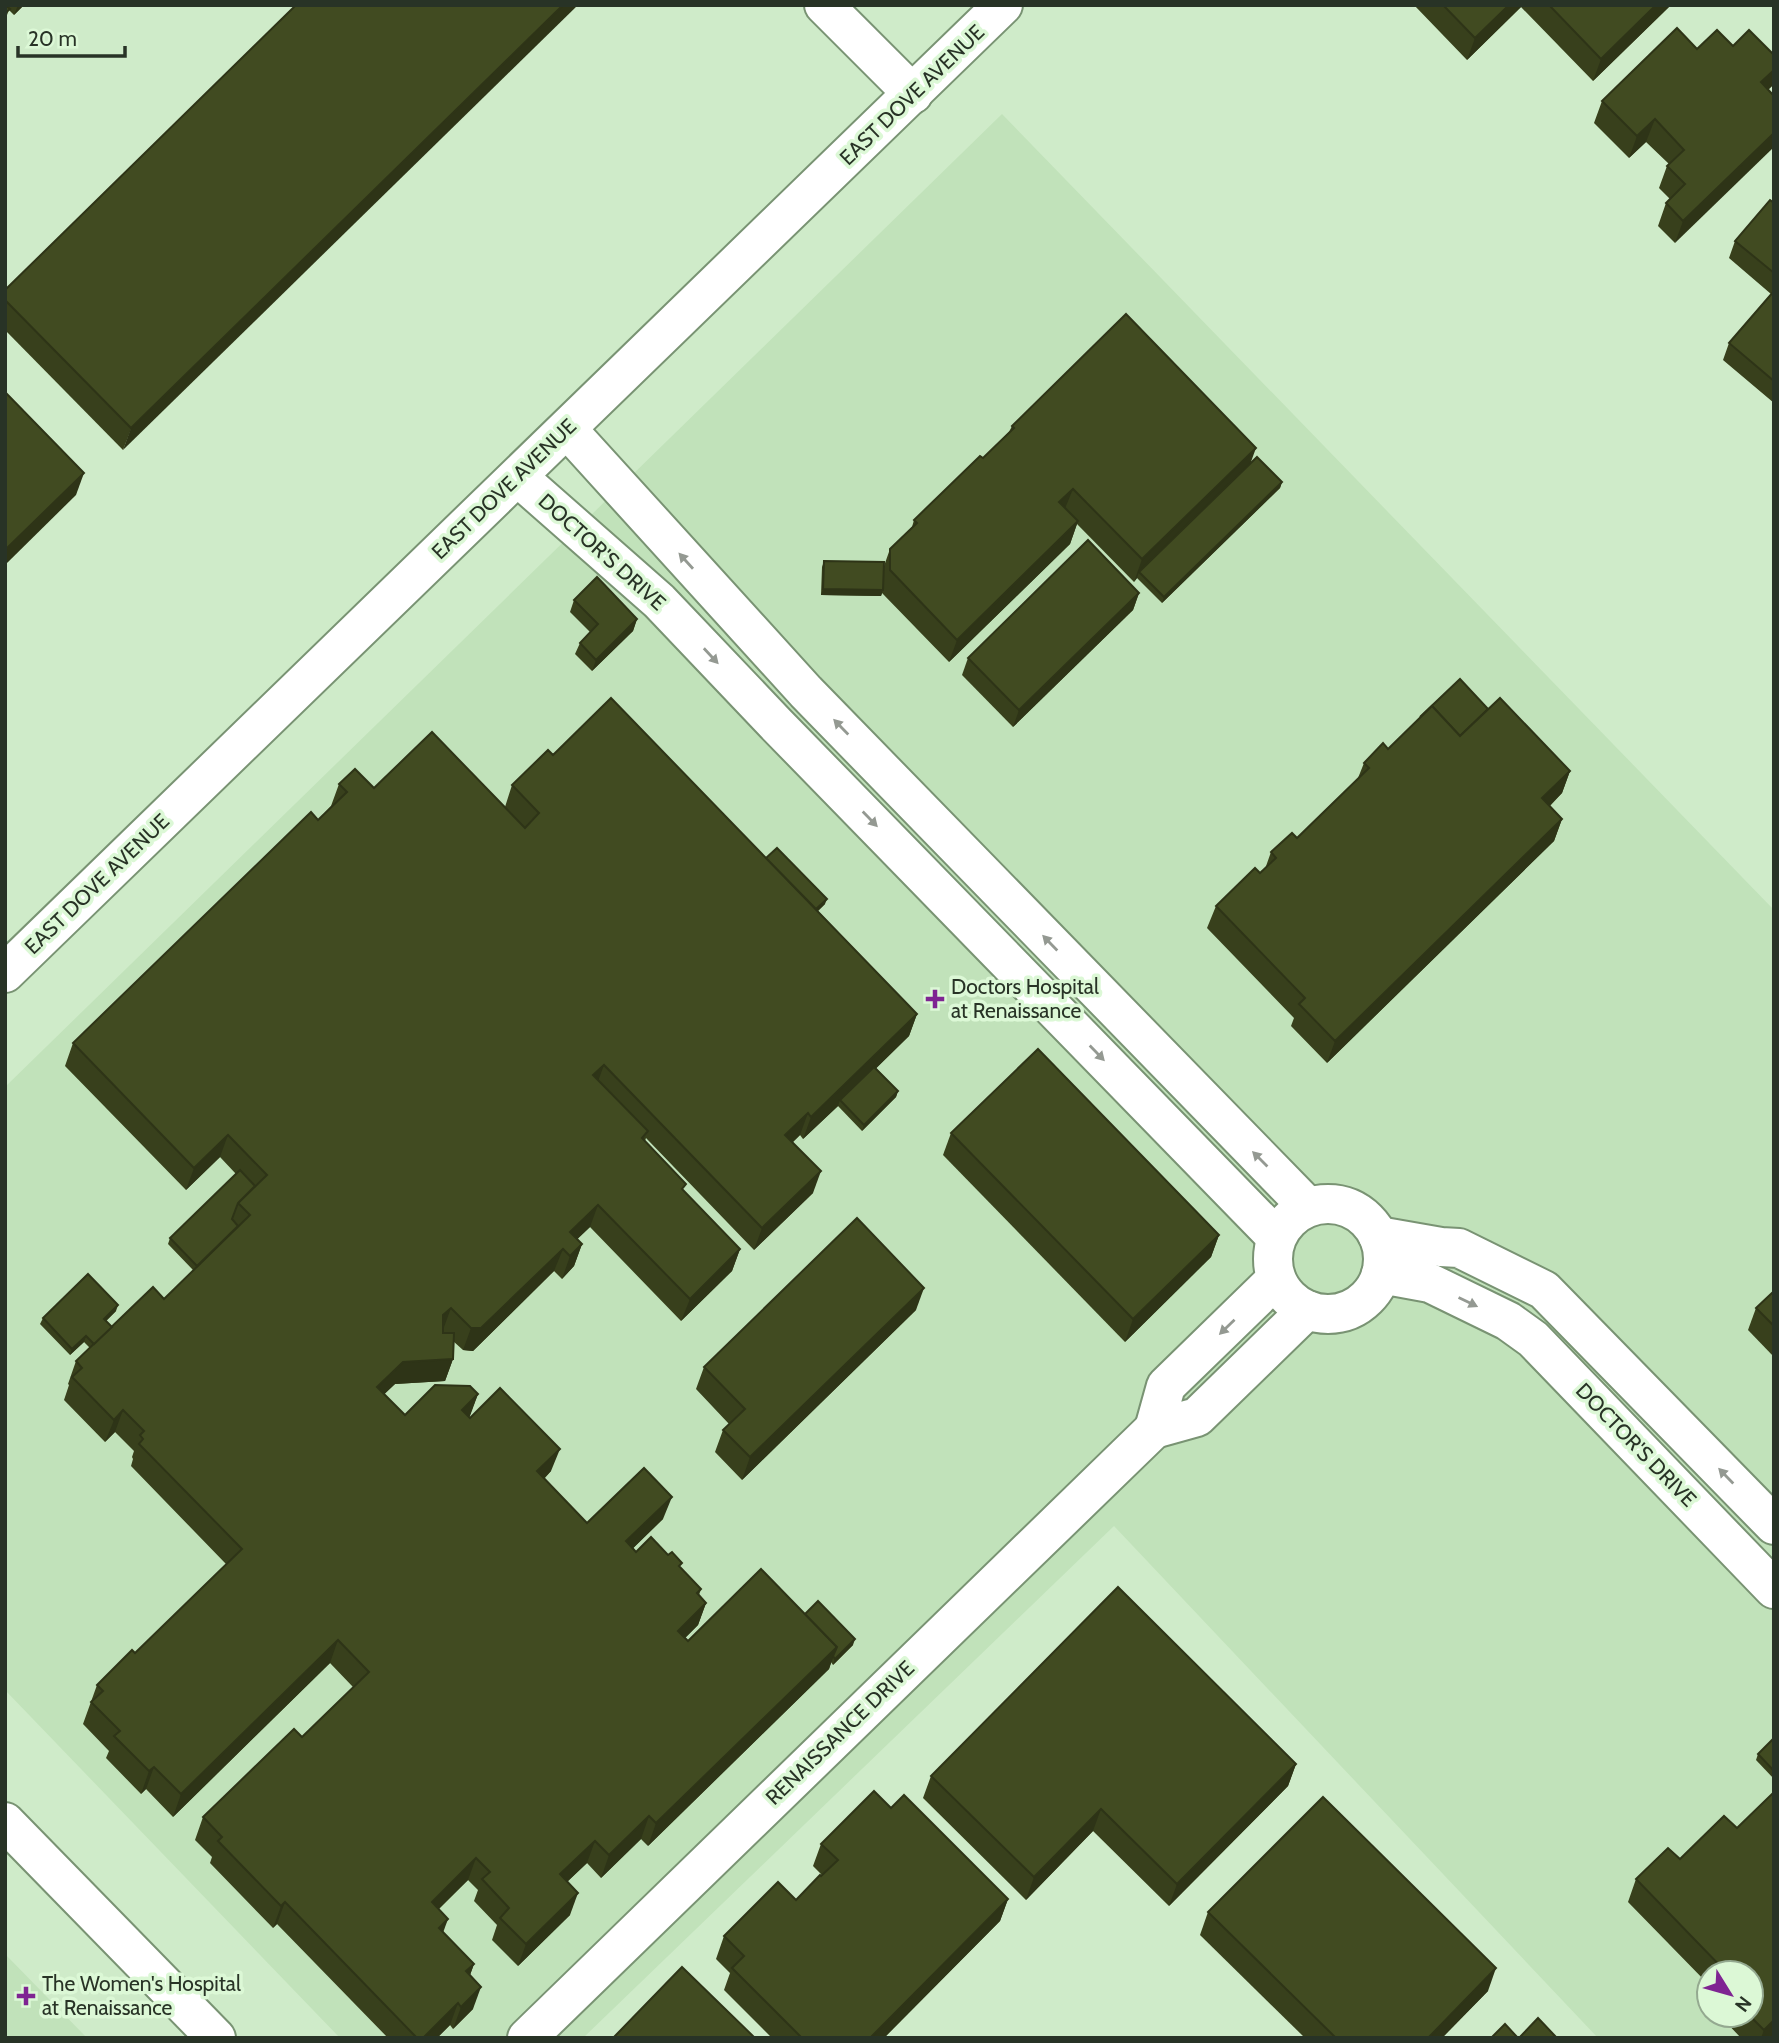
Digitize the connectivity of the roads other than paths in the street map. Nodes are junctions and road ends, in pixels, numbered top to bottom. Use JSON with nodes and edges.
{"nodes":[{"id":1,"x":824,"y":5,"type":"edge"},
{"id":2,"x":1003,"y":5,"type":"edge"},
{"id":3,"x":913,"y":94,"type":"junction"},
{"id":4,"x":567,"y":429,"type":"junction"},
{"id":5,"x":518,"y":477,"type":"junction"},
{"id":6,"x":719,"y":597,"type":"junction"},
{"id":7,"x":686,"y":629,"type":"junction"},
{"id":8,"x":806,"y":692,"type":"junction"},
{"id":9,"x":775,"y":723,"type":"junction"},
{"id":10,"x":874,"y":762,"type":"junction"},
{"id":11,"x":843,"y":792,"type":"junction"},
{"id":12,"x":1021,"y":913,"type":"junction"},
{"id":13,"x":991,"y":943,"type":"junction"},
{"id":14,"x":5,"y":973,"type":"edge"},
{"id":15,"x":1080,"y":973,"type":"junction"},
{"id":16,"x":1049,"y":1003,"type":"junction"},
{"id":17,"x":1165,"y":1062,"type":"junction"},
{"id":18,"x":1135,"y":1092,"type":"junction"},
{"id":19,"x":1308,"y":1207,"type":"junction"},
{"id":20,"x":1378,"y":1236,"type":"junction"},
{"id":21,"x":1276,"y":1237,"type":"junction"},
{"id":22,"x":1441,"y":1247,"type":"junction"},
{"id":23,"x":1381,"y":1274,"type":"junction"},
{"id":24,"x":1276,"y":1279,"type":"junction"},
{"id":25,"x":1430,"y":1283,"type":"junction"},
{"id":26,"x":1307,"y":1310,"type":"junction"},
{"id":27,"x":1564,"y":1310,"type":"junction"},
{"id":28,"x":1534,"y":1339,"type":"junction"},
{"id":29,"x":1154,"y":1429,"type":"junction"},
{"id":30,"x":1771,"y":1523,"type":"edge"},
{"id":31,"x":1738,"y":1551,"type":"junction"},
{"id":32,"x":1774,"y":1589,"type":"edge"},
{"id":33,"x":5,"y":1822,"type":"edge"},
{"id":34,"x":216,"y":2038,"type":"edge"},
{"id":35,"x":527,"y":2038,"type":"edge"}],
"edges":[{"from":1,"to":3,"type":"street"},
{"from":2,"to":3,"type":"street","name":"EAST DOVE AVENUE"},
{"from":3,"to":4,"type":"street","name":"EAST DOVE AVENUE"},
{"from":4,"to":5,"type":"street","name":"EAST DOVE AVENUE"},
{"from":6,"to":4,"type":"street","one_way":true},
{"from":5,"to":7,"type":"street","name":"DOCTOR'S DRIVE"},
{"from":5,"to":14,"type":"street","name":"EAST DOVE AVENUE"},
{"from":6,"to":7,"type":"street"},
{"from":6,"to":8,"type":"street"},
{"from":7,"to":9,"type":"street","name":"DOCTOR'S DRIVE","one_way":true},
{"from":8,"to":9,"type":"street"},
{"from":10,"to":8,"type":"street","one_way":true},
{"from":9,"to":11,"type":"street","name":"DOCTOR'S DRIVE"},
{"from":10,"to":11,"type":"street"},
{"from":10,"to":12,"type":"street"},
{"from":11,"to":13,"type":"street","name":"DOCTOR'S DRIVE","one_way":true},
{"from":12,"to":13,"type":"street"},
{"from":15,"to":12,"type":"street","one_way":true},
{"from":13,"to":16,"type":"street","name":"DOCTOR'S DRIVE"},
{"from":15,"to":16,"type":"street"},
{"from":15,"to":17,"type":"street"},
{"from":16,"to":18,"type":"street","name":"DOCTOR'S DRIVE","one_way":true},
{"from":17,"to":18,"type":"street"},
{"from":19,"to":17,"type":"street","one_way":true},
{"from":18,"to":21,"type":"street","name":"DOCTOR'S DRIVE"},
{"from":19,"to":20,"type":"street"},
{"from":19,"to":21,"type":"street"},
{"from":20,"to":22,"type":"street","name":"DOCTOR'S DRIVE"},
{"from":20,"to":23,"type":"street"},
{"from":21,"to":24,"type":"street"},
{"from":22,"to":25,"type":"street"},
{"from":22,"to":27,"type":"street","name":"DOCTOR'S DRIVE"},
{"from":23,"to":25,"type":"street","name":"DOCTOR'S DRIVE"},
{"from":23,"to":26,"type":"street"},
{"from":24,"to":26,"type":"street"},
{"from":24,"to":29,"type":"street","one_way":true},
{"from":25,"to":28,"type":"street","name":"DOCTOR'S DRIVE","one_way":true},
{"from":26,"to":29,"type":"street","name":"RENAISSANCE DRIVE"},
{"from":27,"to":28,"type":"street"},
{"from":30,"to":27,"type":"street","name":"DOCTOR'S DRIVE","one_way":true},
{"from":28,"to":31,"type":"street","name":"DOCTOR'S DRIVE"},
{"from":29,"to":35,"type":"street","name":"RENAISSANCE DRIVE"},
{"from":30,"to":31,"type":"street","name":"DOCTOR'S DRIVE"},
{"from":31,"to":32,"type":"street","name":"DOCTOR'S DRIVE"},
{"from":33,"to":34,"type":"street"}]}
